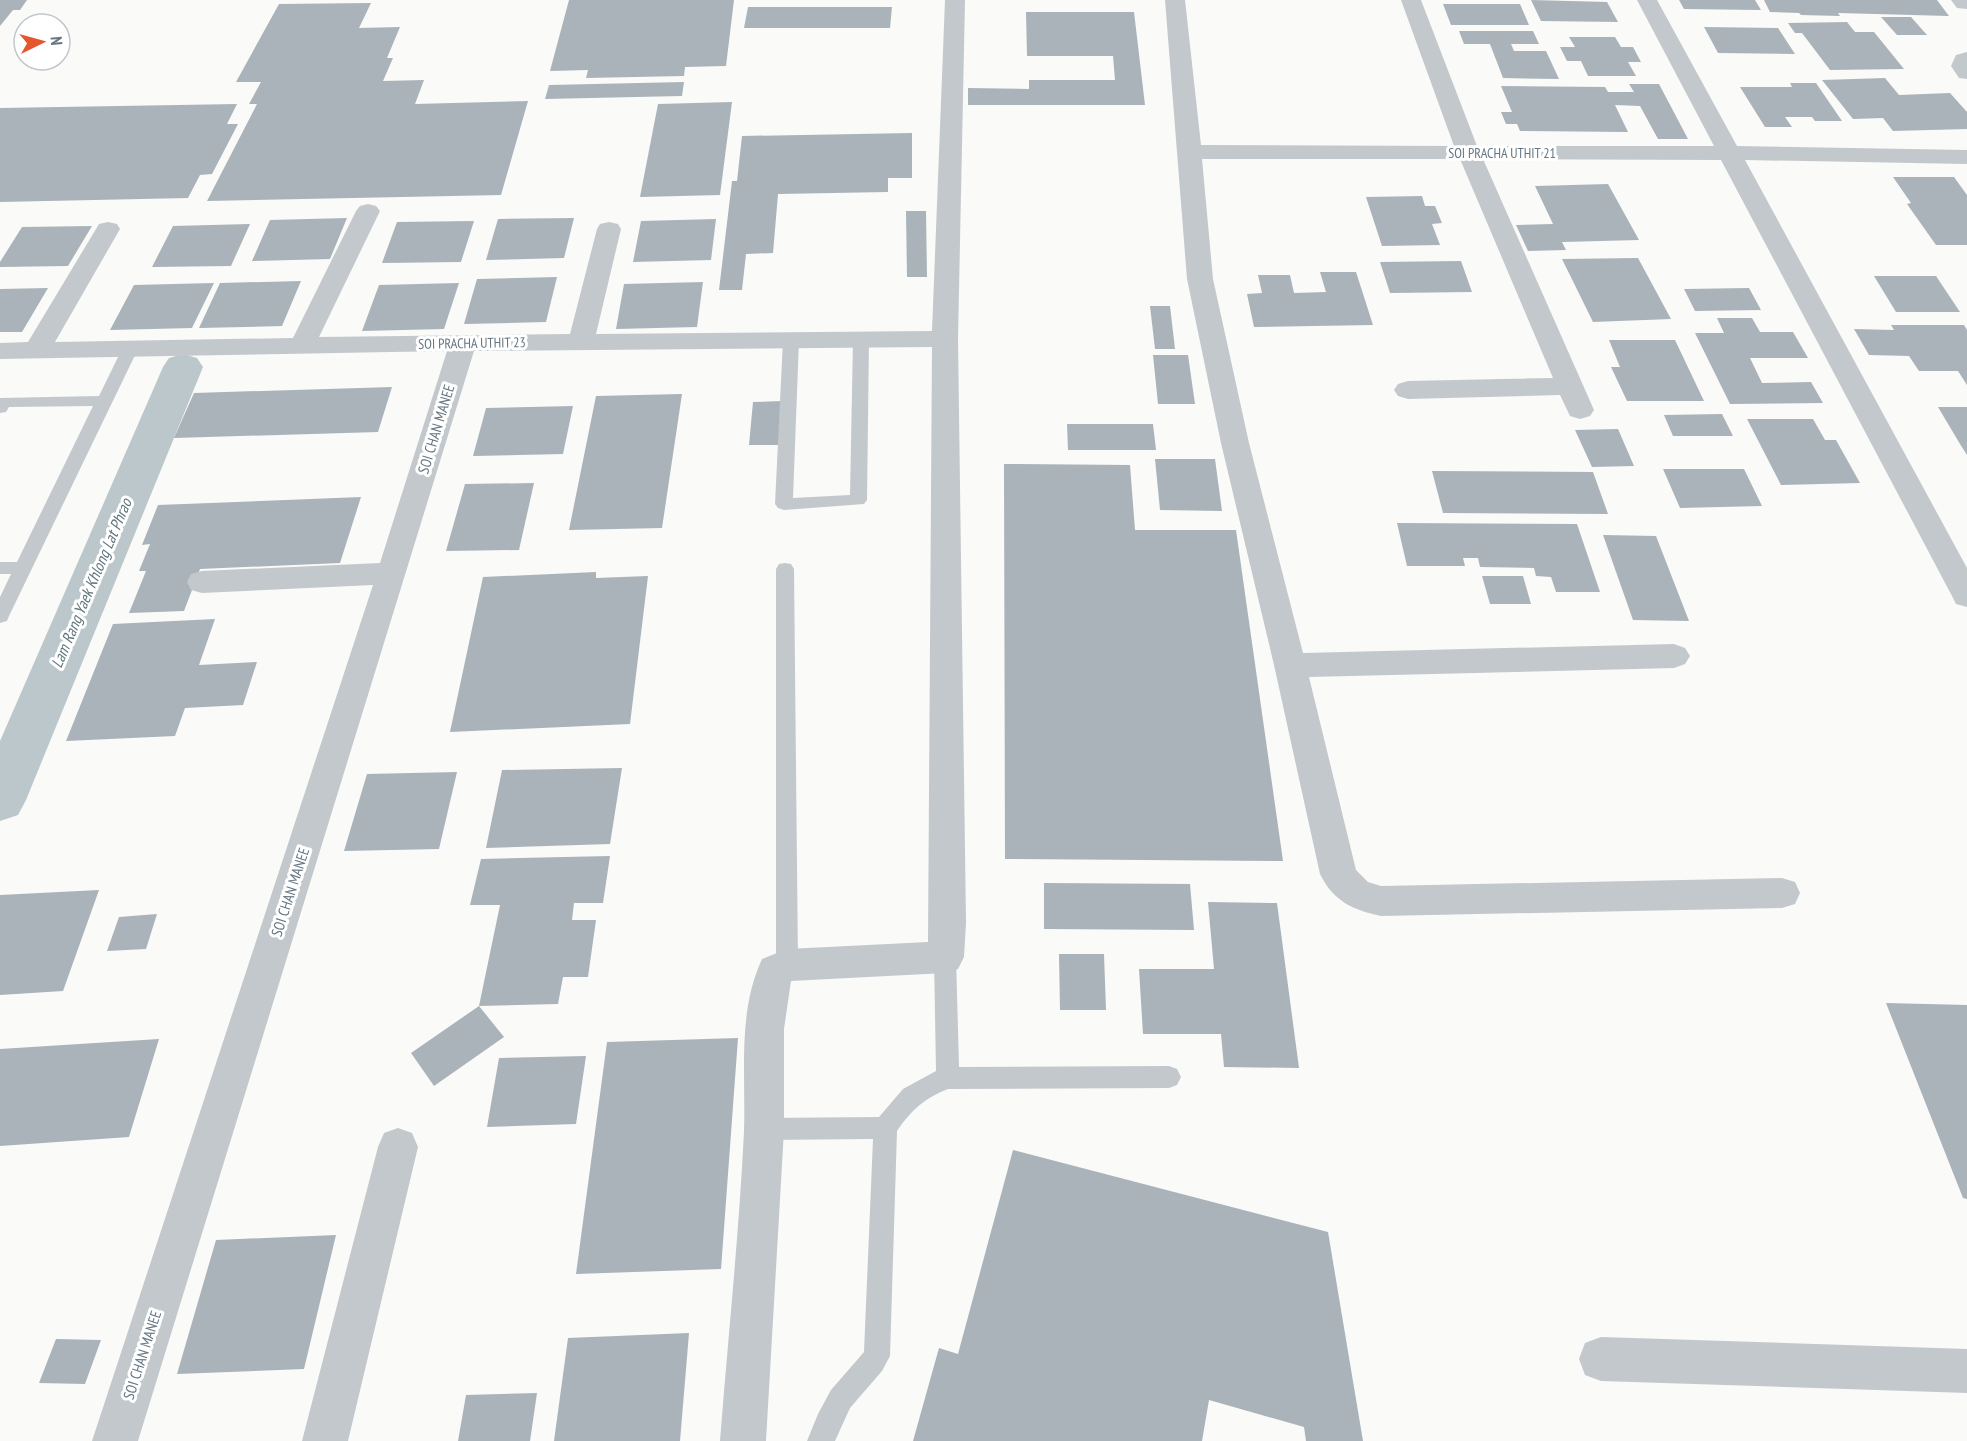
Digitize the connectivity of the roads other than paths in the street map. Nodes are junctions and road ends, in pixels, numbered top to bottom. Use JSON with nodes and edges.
{"nodes":[{"id":1,"x":955,"y":0,"type":"edge"},
{"id":2,"x":1175,"y":0,"type":"edge"},
{"id":3,"x":1411,"y":0,"type":"edge"},
{"id":4,"x":1647,"y":0,"type":"edge"},
{"id":5,"x":1967,"y":58,"type":"edge"},
{"id":6,"x":1967,"y":73,"type":"edge"},
{"id":7,"x":1190,"y":152,"type":"junction"},
{"id":8,"x":1468,"y":152,"type":"junction"},
{"id":9,"x":1728,"y":153,"type":"junction"},
{"id":10,"x":1967,"y":157,"type":"edge"},
{"id":11,"x":368,"y":211,"type":"dead end"},
{"id":12,"x":108,"y":229,"type":"dead end"},
{"id":13,"x":609,"y":229,"type":"dead end"},
{"id":14,"x":945,"y":339,"type":"junction"},
{"id":15,"x":791,"y":340,"type":"junction"},
{"id":16,"x":861,"y":340,"type":"junction"},
{"id":17,"x":581,"y":342,"type":"junction"},
{"id":18,"x":463,"y":343,"type":"junction"},
{"id":19,"x":302,"y":346,"type":"junction"},
{"id":20,"x":130,"y":349,"type":"junction"},
{"id":21,"x":0,"y":351,"type":"edge"},
{"id":22,"x":36,"y":351,"type":"junction"},
{"id":23,"x":1408,"y":390,"type":"dead end"},
{"id":24,"x":104,"y":401,"type":"junction"},
{"id":25,"x":1,"y":404,"type":"edge"},
{"id":26,"x":0,"y":568,"type":"edge"},
{"id":27,"x":22,"y":568,"type":"junction"},
{"id":28,"x":785,"y":569,"type":"dead end"},
{"id":29,"x":392,"y":573,"type":"junction"},
{"id":30,"x":202,"y":582,"type":"dead end"},
{"id":31,"x":1967,"y":596,"type":"edge"},
{"id":32,"x":0,"y":616,"type":"edge"},
{"id":33,"x":1674,"y":656,"type":"dead end"},
{"id":34,"x":1290,"y":665,"type":"junction"},
{"id":35,"x":1782,"y":893,"type":"dead end"},
{"id":36,"x":945,"y":957,"type":"junction"},
{"id":37,"x":787,"y":965,"type":"junction"},
{"id":38,"x":1168,"y":1077,"type":"dead end"},
{"id":39,"x":948,"y":1078,"type":"junction"},
{"id":40,"x":885,"y":1128,"type":"junction"},
{"id":41,"x":764,"y":1129,"type":"junction"},
{"id":42,"x":398,"y":1147,"type":"dead end"},
{"id":43,"x":1601,"y":1359,"type":"dead end"},
{"id":44,"x":1967,"y":1371,"type":"edge"},
{"id":45,"x":115,"y":1441,"type":"edge"},
{"id":46,"x":325,"y":1441,"type":"edge"},
{"id":47,"x":743,"y":1441,"type":"edge"},
{"id":48,"x":821,"y":1441,"type":"edge"}],
"edges":[{"from":1,"to":14,"type":"street"},
{"from":2,"to":7,"type":"street"},
{"from":3,"to":8,"type":"street"},
{"from":4,"to":9,"type":"street"},
{"from":5,"to":6,"type":"street"},
{"from":7,"to":8,"type":"street","name":"SOI PRACHA UTHIT 21"},
{"from":7,"to":34,"type":"street"},
{"from":8,"to":9,"type":"street","name":"SOI PRACHA UTHIT 21"},
{"from":8,"to":23,"type":"street"},
{"from":9,"to":10,"type":"street","name":"SOI PRACHA UTHIT 21"},
{"from":9,"to":31,"type":"street"},
{"from":11,"to":19,"type":"street"},
{"from":12,"to":22,"type":"street"},
{"from":13,"to":17,"type":"street"},
{"from":14,"to":16,"type":"street","name":"SOI PRACHA UTHIT 23"},
{"from":14,"to":36,"type":"street"},
{"from":15,"to":16,"type":"street","name":"SOI PRACHA UTHIT 23"},
{"from":15,"to":16,"type":"lane"},
{"from":15,"to":17,"type":"street","name":"SOI PRACHA UTHIT 23"},
{"from":17,"to":18,"type":"street","name":"SOI PRACHA UTHIT 23"},
{"from":18,"to":19,"type":"street","name":"SOI PRACHA UTHIT 23"},
{"from":18,"to":29,"type":"street","name":"SOI CHAN MANEE"},
{"from":19,"to":20,"type":"street","name":"SOI PRACHA UTHIT 23"},
{"from":20,"to":22,"type":"street","name":"SOI PRACHA UTHIT 23"},
{"from":20,"to":24,"type":"lane"},
{"from":21,"to":22,"type":"street","name":"SOI PRACHA UTHIT 23"},
{"from":24,"to":25,"type":"lane"},
{"from":24,"to":27,"type":"lane"},
{"from":26,"to":27,"type":"lane"},
{"from":27,"to":32,"type":"lane"},
{"from":28,"to":37,"type":"lane"},
{"from":29,"to":30,"type":"street"},
{"from":29,"to":45,"type":"street","name":"SOI CHAN MANEE"},
{"from":33,"to":34,"type":"street"},
{"from":34,"to":35,"type":"street"},
{"from":36,"to":37,"type":"street"},
{"from":36,"to":39,"type":"lane"},
{"from":37,"to":41,"type":"street"},
{"from":38,"to":39,"type":"lane"},
{"from":39,"to":40,"type":"lane"},
{"from":40,"to":41,"type":"lane"},
{"from":40,"to":48,"type":"lane"},
{"from":41,"to":47,"type":"street"},
{"from":42,"to":46,"type":"street"},
{"from":43,"to":44,"type":"street"}]}
